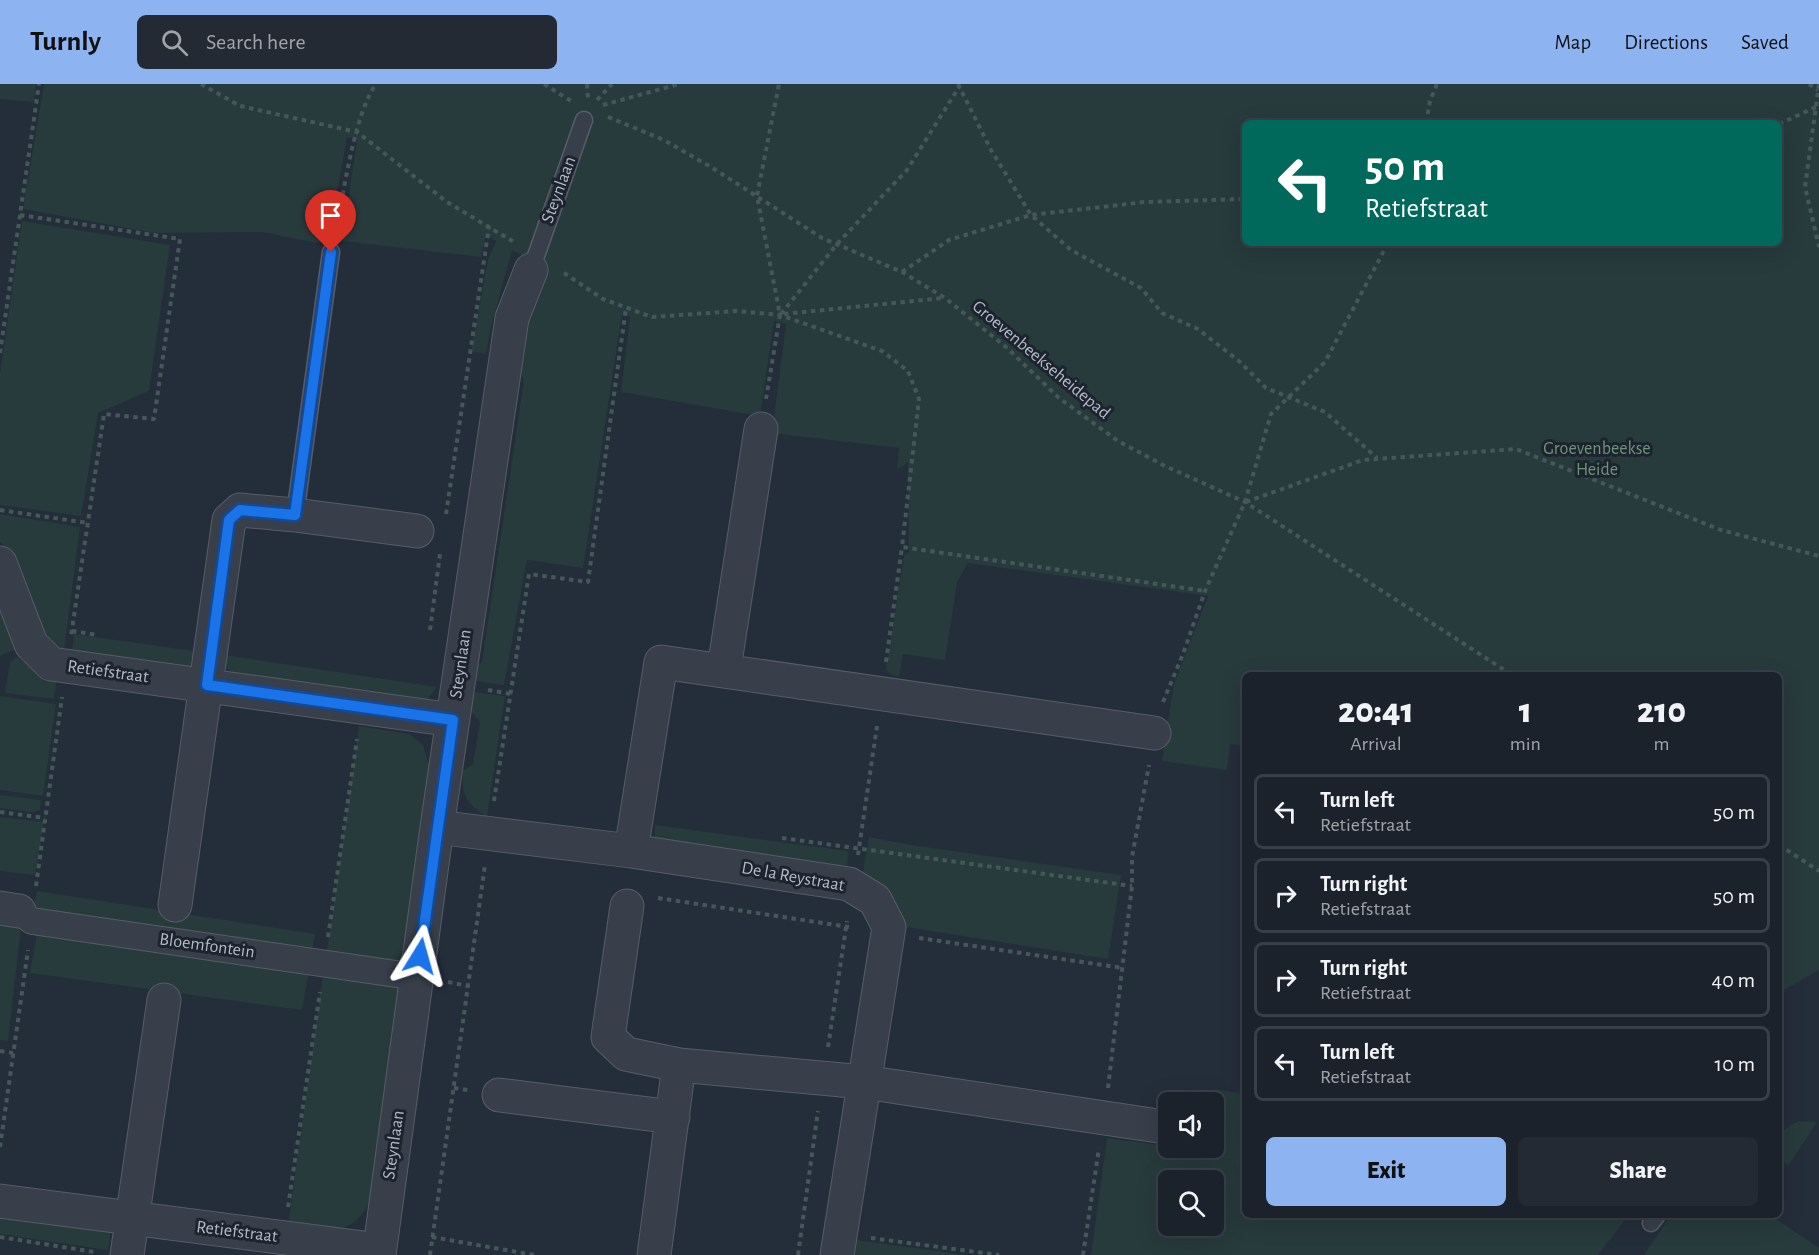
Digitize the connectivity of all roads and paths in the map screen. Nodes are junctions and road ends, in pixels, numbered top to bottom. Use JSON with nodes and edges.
{"nodes":[{"id":1,"x":39,"y":84,"type":"edge"},
{"id":2,"x":201,"y":84,"type":"edge"},
{"id":3,"x":376,"y":84,"type":"edge"},
{"id":4,"x":544,"y":84,"type":"edge"},
{"id":5,"x":612,"y":84,"type":"edge"},
{"id":6,"x":680,"y":84,"type":"edge"},
{"id":7,"x":779,"y":84,"type":"edge"},
{"id":8,"x":1437,"y":84,"type":"edge"},
{"id":9,"x":1809,"y":84,"type":"edge"},
{"id":10,"x":1819,"y":84,"type":"edge"},
{"id":11,"x":960,"y":85,"type":"edge"},
{"id":12,"x":1819,"y":90,"type":"edge"},
{"id":13,"x":596,"y":101,"type":"dead end"},
{"id":14,"x":599,"y":106,"type":"dead end"},
{"id":15,"x":1816,"y":107,"type":"junction"},
{"id":16,"x":588,"y":113,"type":"junction"},
{"id":17,"x":1427,"y":120,"type":"edge"},
{"id":18,"x":1782,"y":123,"type":"edge"},
{"id":19,"x":357,"y":132,"type":"junction"},
{"id":20,"x":757,"y":196,"type":"junction"},
{"id":21,"x":1242,"y":199,"type":"edge"},
{"id":22,"x":20,"y":215,"type":"junction"},
{"id":23,"x":1031,"y":215,"type":"junction"},
{"id":24,"x":489,"y":227,"type":"junction"},
{"id":25,"x":837,"y":244,"type":"junction"},
{"id":26,"x":1386,"y":246,"type":"edge"},
{"id":27,"x":1819,"y":247,"type":"edge"},
{"id":28,"x":331,"y":252,"type":"joint"},
{"id":29,"x":533,"y":262,"type":"junction"},
{"id":30,"x":902,"y":272,"type":"junction"},
{"id":31,"x":945,"y":298,"type":"junction"},
{"id":32,"x":626,"y":308,"type":"junction"},
{"id":33,"x":780,"y":315,"type":"junction"},
{"id":34,"x":0,"y":353,"type":"edge"},
{"id":35,"x":1287,"y":398,"type":"junction"},
{"id":36,"x":761,"y":429,"type":"joint"},
{"id":37,"x":1378,"y":459,"type":"junction"},
{"id":38,"x":1245,"y":502,"type":"junction"},
{"id":39,"x":0,"y":510,"type":"edge"},
{"id":40,"x":295,"y":515,"type":"junction"},
{"id":41,"x":88,"y":523,"type":"junction"},
{"id":42,"x":434,"y":533,"type":"junction"},
{"id":43,"x":902,"y":547,"type":"junction"},
{"id":44,"x":1819,"y":556,"type":"edge"},
{"id":45,"x":0,"y":563,"type":"edge"},
{"id":46,"x":1205,"y":591,"type":"junction"},
{"id":47,"x":429,"y":635,"type":"dead end"},
{"id":48,"x":66,"y":666,"type":"junction"},
{"id":49,"x":724,"y":669,"type":"junction"},
{"id":50,"x":1507,"y":672,"type":"edge"},
{"id":51,"x":207,"y":685,"type":"junction"},
{"id":52,"x":881,"y":693,"type":"junction"},
{"id":53,"x":453,"y":720,"type":"junction"},
{"id":54,"x":1154,"y":734,"type":"junction"},
{"id":55,"x":0,"y":812,"type":"edge"},
{"id":56,"x":45,"y":818,"type":"junction"},
{"id":57,"x":437,"y":827,"type":"junction"},
{"id":58,"x":489,"y":834,"type":"junction"},
{"id":59,"x":777,"y":837,"type":"dead end"},
{"id":60,"x":1782,"y":847,"type":"edge"},
{"id":61,"x":859,"y":849,"type":"junction"},
{"id":62,"x":631,"y":851,"type":"junction"},
{"id":63,"x":1819,"y":871,"type":"edge"},
{"id":64,"x":1132,"y":886,"type":"junction"},
{"id":65,"x":853,"y":887,"type":"junction"},
{"id":66,"x":641,"y":902,"type":"joint"},
{"id":67,"x":175,"y":905,"type":"dead end"},
{"id":68,"x":17,"y":913,"type":"edge"},
{"id":69,"x":846,"y":926,"type":"junction"},
{"id":70,"x":888,"y":933,"type":"junction"},
{"id":71,"x":1123,"y":968,"type":"junction"},
{"id":72,"x":417,"y":977,"type":"junction"},
{"id":73,"x":164,"y":1000,"type":"dead end"},
{"id":74,"x":0,"y":1051,"type":"edge"},
{"id":75,"x":13,"y":1053,"type":"junction"},
{"id":76,"x":680,"y":1065,"type":"junction"},
{"id":77,"x":823,"y":1078,"type":"junction"},
{"id":78,"x":864,"y":1082,"type":"junction"},
{"id":79,"x":499,"y":1095,"type":"dead end"},
{"id":80,"x":673,"y":1117,"type":"junction"},
{"id":81,"x":1103,"y":1118,"type":"junction"},
{"id":82,"x":1158,"y":1126,"type":"edge"},
{"id":83,"x":0,"y":1147,"type":"edge"},
{"id":84,"x":0,"y":1201,"type":"edge"},
{"id":85,"x":131,"y":1218,"type":"junction"},
{"id":86,"x":802,"y":1227,"type":"junction"},
{"id":87,"x":0,"y":1237,"type":"edge"},
{"id":88,"x":432,"y":1237,"type":"junction"},
{"id":89,"x":839,"y":1244,"type":"edge"},
{"id":90,"x":379,"y":1253,"type":"edge"},
{"id":91,"x":116,"y":1254,"type":"edge"},
{"id":92,"x":430,"y":1255,"type":"edge"},
{"id":93,"x":534,"y":1255,"type":"edge"},
{"id":94,"x":654,"y":1255,"type":"edge"},
{"id":95,"x":798,"y":1255,"type":"edge"},
{"id":96,"x":999,"y":1255,"type":"edge"},
{"id":97,"x":1083,"y":1255,"type":"edge"}],
"edges":[{"from":1,"to":22,"type":"path"},
{"from":2,"to":19,"type":"path"},
{"from":3,"to":19,"type":"path"},
{"from":4,"to":16,"type":"path","name":"Groevenbeekseheidepad"},
{"from":5,"to":13,"type":"path"},
{"from":6,"to":14,"type":"path"},
{"from":7,"to":20,"type":"path"},
{"from":8,"to":17,"type":"path"},
{"from":9,"to":12,"type":"path"},
{"from":10,"to":12,"type":"path"},
{"from":11,"to":23,"type":"path"},
{"from":11,"to":25,"type":"path"},
{"from":12,"to":15,"type":"path"},
{"from":15,"to":18,"type":"path"},
{"from":15,"to":27,"type":"path"},
{"from":16,"to":20,"type":"path","name":"Groevenbeekseheidepad"},
{"from":16,"to":29,"type":"lane","name":"Steynlaan"},
{"from":19,"to":24,"type":"path"},
{"from":19,"to":28,"type":"path"},
{"from":20,"to":25,"type":"path","name":"Groevenbeekseheidepad"},
{"from":20,"to":33,"type":"path"},
{"from":21,"to":23,"type":"path"},
{"from":22,"to":34,"type":"path"},
{"from":22,"to":41,"type":"path"},
{"from":23,"to":30,"type":"path"},
{"from":23,"to":35,"type":"path"},
{"from":24,"to":29,"type":"path"},
{"from":24,"to":42,"type":"path"},
{"from":25,"to":30,"type":"path","name":"Groevenbeekseheidepad"},
{"from":25,"to":33,"type":"path"},
{"from":26,"to":35,"type":"path"},
{"from":28,"to":40,"type":"lane"},
{"from":29,"to":32,"type":"path"},
{"from":29,"to":53,"type":"street","name":"Steynlaan"},
{"from":30,"to":31,"type":"path","name":"Groevenbeekseheidepad"},
{"from":31,"to":33,"type":"path"},
{"from":31,"to":38,"type":"path","name":"Groevenbeekseheidepad"},
{"from":32,"to":33,"type":"path"},
{"from":32,"to":58,"type":"path"},
{"from":33,"to":36,"type":"path"},
{"from":33,"to":43,"type":"path"},
{"from":35,"to":37,"type":"path"},
{"from":35,"to":38,"type":"path"},
{"from":36,"to":49,"type":"street"},
{"from":37,"to":38,"type":"path"},
{"from":37,"to":44,"type":"path"},
{"from":38,"to":46,"type":"path"},
{"from":38,"to":50,"type":"path","name":"Groevenbeekseheidepad"},
{"from":39,"to":41,"type":"path"},
{"from":40,"to":42,"type":"street"},
{"from":40,"to":51,"type":"street"},
{"from":41,"to":48,"type":"path"},
{"from":42,"to":47,"type":"path"},
{"from":43,"to":46,"type":"path"},
{"from":43,"to":52,"type":"path"},
{"from":45,"to":48,"type":"street","name":"Retiefstraat"},
{"from":46,"to":54,"type":"path"},
{"from":48,"to":51,"type":"street","name":"Retiefstraat"},
{"from":48,"to":56,"type":"path"},
{"from":49,"to":52,"type":"street"},
{"from":49,"to":62,"type":"street"},
{"from":51,"to":53,"type":"street","name":"Retiefstraat"},
{"from":51,"to":67,"type":"street"},
{"from":52,"to":54,"type":"street"},
{"from":52,"to":61,"type":"path"},
{"from":53,"to":57,"type":"street","name":"Steynlaan"},
{"from":54,"to":64,"type":"path"},
{"from":55,"to":56,"type":"path"},
{"from":56,"to":68,"type":"path"},
{"from":57,"to":58,"type":"street","name":"De la Reystraat"},
{"from":57,"to":72,"type":"street","name":"Steynlaan"},
{"from":58,"to":62,"type":"street","name":"De la Reystraat"},
{"from":58,"to":88,"type":"path"},
{"from":59,"to":61,"type":"path"},
{"from":60,"to":63,"type":"path"},
{"from":61,"to":64,"type":"path"},
{"from":61,"to":65,"type":"path"},
{"from":62,"to":65,"type":"street","name":"De la Reystraat"},
{"from":64,"to":71,"type":"path"},
{"from":65,"to":70,"type":"street","name":"De la Reystraat"},
{"from":66,"to":69,"type":"path"},
{"from":66,"to":76,"type":"street"},
{"from":68,"to":72,"type":"street","name":"Bloemfontein"},
{"from":68,"to":75,"type":"path"},
{"from":69,"to":70,"type":"path"},
{"from":69,"to":77,"type":"path"},
{"from":70,"to":71,"type":"path"},
{"from":70,"to":78,"type":"street"},
{"from":71,"to":81,"type":"path"},
{"from":72,"to":90,"type":"street","name":"Steynlaan"},
{"from":73,"to":85,"type":"street"},
{"from":74,"to":75,"type":"path"},
{"from":75,"to":83,"type":"path"},
{"from":76,"to":77,"type":"street"},
{"from":76,"to":80,"type":"street"},
{"from":77,"to":78,"type":"street"},
{"from":77,"to":86,"type":"path"},
{"from":78,"to":81,"type":"street"},
{"from":78,"to":89,"type":"street"},
{"from":79,"to":80,"type":"street"},
{"from":80,"to":94,"type":"street"},
{"from":81,"to":82,"type":"street"},
{"from":81,"to":97,"type":"path"},
{"from":84,"to":85,"type":"street","name":"Retiefstraat"},
{"from":85,"to":90,"type":"street","name":"Retiefstraat"},
{"from":85,"to":91,"type":"street"},
{"from":86,"to":89,"type":"path"},
{"from":86,"to":95,"type":"path"},
{"from":87,"to":91,"type":"path"},
{"from":88,"to":92,"type":"path"},
{"from":88,"to":93,"type":"path"},
{"from":89,"to":96,"type":"path"}]}
